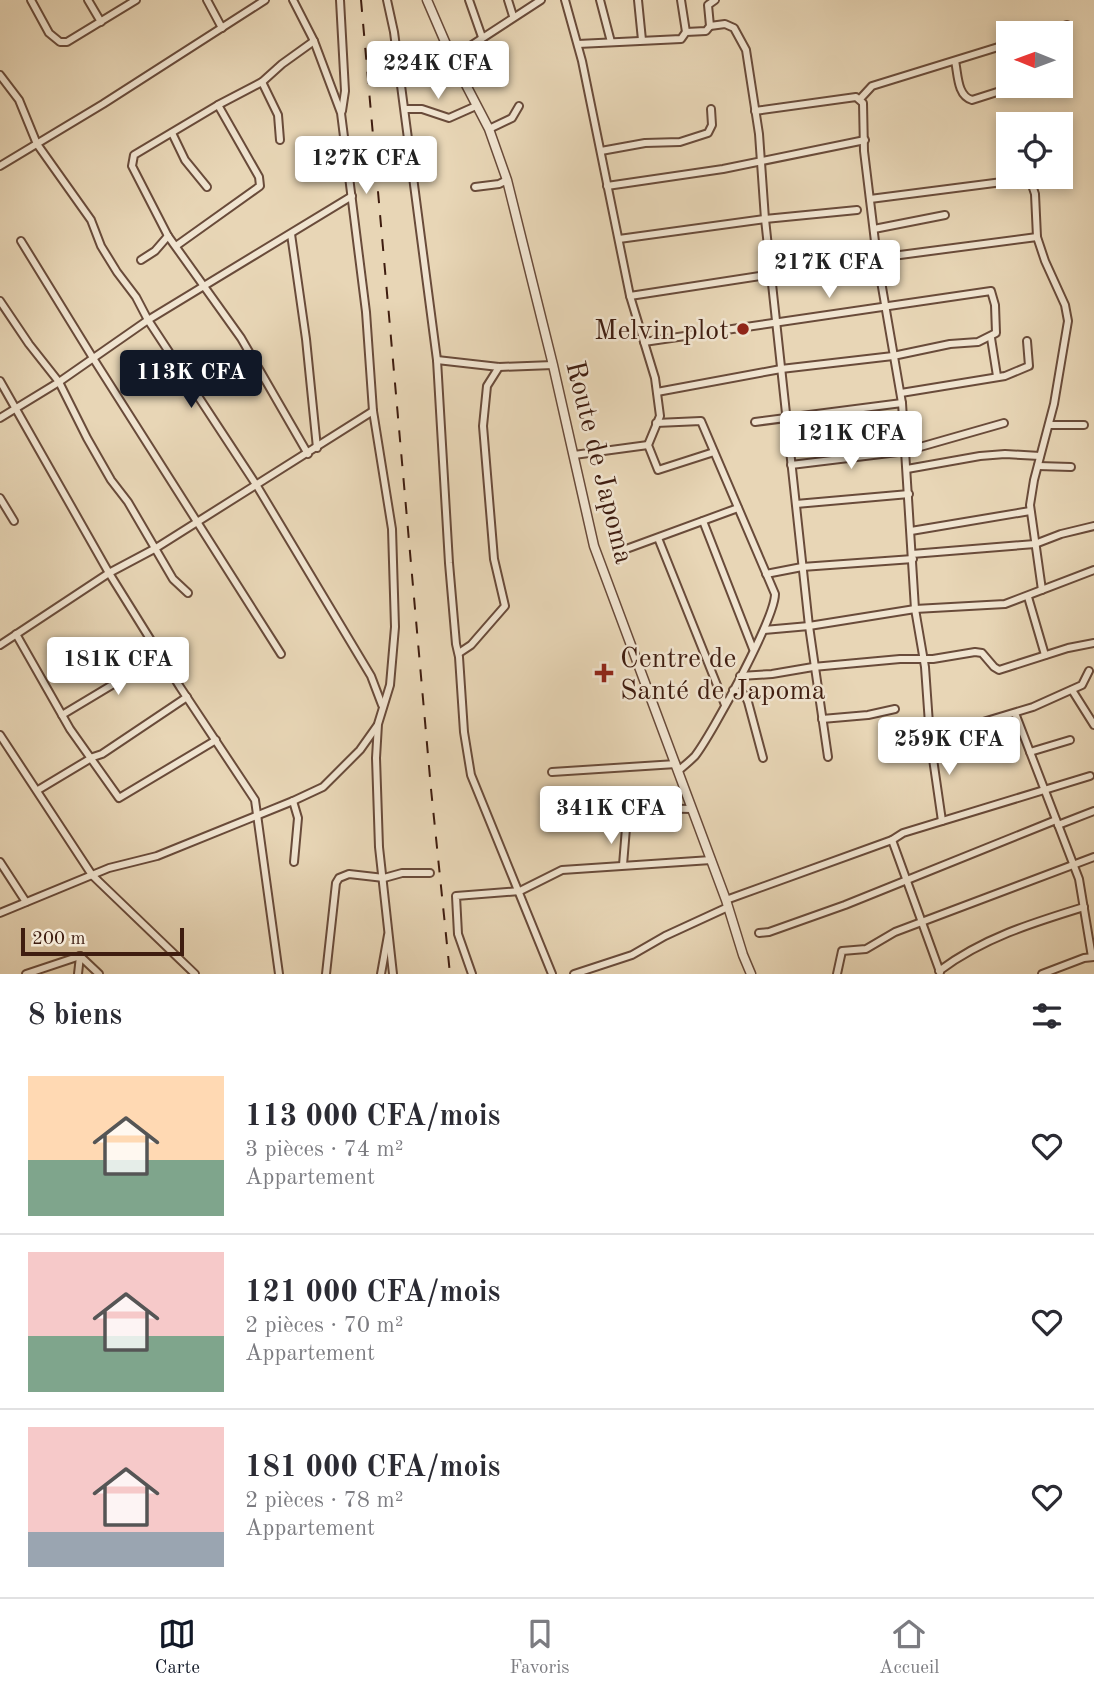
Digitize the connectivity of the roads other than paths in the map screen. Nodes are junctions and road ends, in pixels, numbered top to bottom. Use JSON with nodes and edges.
{"nodes":[{"id":1,"x":31,"y":0,"type":"edge"},
{"id":2,"x":88,"y":0,"type":"edge"},
{"id":3,"x":136,"y":0,"type":"edge"},
{"id":4,"x":207,"y":0,"type":"edge"},
{"id":5,"x":265,"y":0,"type":"edge"},
{"id":6,"x":293,"y":0,"type":"edge"},
{"id":7,"x":340,"y":0,"type":"edge"},
{"id":8,"x":387,"y":0,"type":"edge"},
{"id":9,"x":427,"y":0,"type":"edge"},
{"id":10,"x":469,"y":0,"type":"edge"},
{"id":11,"x":508,"y":0,"type":"edge"},
{"id":12,"x":541,"y":0,"type":"edge"},
{"id":13,"x":565,"y":0,"type":"edge"},
{"id":14,"x":600,"y":0,"type":"edge"},
{"id":15,"x":638,"y":0,"type":"edge"},
{"id":16,"x":681,"y":0,"type":"edge"},
{"id":17,"x":715,"y":0,"type":"edge"},
{"id":18,"x":513,"y":16,"type":"junction"},
{"id":19,"x":101,"y":22,"type":"junction"},
{"id":20,"x":710,"y":26,"type":"junction"},
{"id":21,"x":222,"y":28,"type":"junction"},
{"id":22,"x":686,"y":32,"type":"junction"},
{"id":23,"x":482,"y":37,"type":"junction"},
{"id":24,"x":642,"y":40,"type":"junction"},
{"id":25,"x":314,"y":41,"type":"junction"},
{"id":26,"x":611,"y":42,"type":"junction"},
{"id":27,"x":579,"y":44,"type":"junction"},
{"id":28,"x":996,"y":48,"type":"edge"},
{"id":29,"x":452,"y":58,"type":"junction"},
{"id":30,"x":956,"y":61,"type":"junction"},
{"id":31,"x":0,"y":75,"type":"edge"},
{"id":32,"x":262,"y":82,"type":"junction"},
{"id":33,"x":996,"y":92,"type":"edge"},
{"id":34,"x":860,"y":99,"type":"junction"},
{"id":35,"x":218,"y":106,"type":"junction"},
{"id":36,"x":476,"y":106,"type":"junction"},
{"id":37,"x":519,"y":106,"type":"dead end"},
{"id":38,"x":405,"y":109,"type":"junction"},
{"id":39,"x":711,"y":109,"type":"dead end"},
{"id":40,"x":755,"y":111,"type":"junction"},
{"id":41,"x":341,"y":113,"type":"junction"},
{"id":42,"x":489,"y":129,"type":"junction"},
{"id":43,"x":172,"y":133,"type":"junction"},
{"id":44,"x":280,"y":140,"type":"dead end"},
{"id":45,"x":865,"y":140,"type":"junction"},
{"id":46,"x":37,"y":144,"type":"junction"},
{"id":47,"x":601,"y":151,"type":"junction"},
{"id":48,"x":761,"y":160,"type":"junction"},
{"id":49,"x":0,"y":166,"type":"edge"},
{"id":50,"x":507,"y":180,"type":"junction"},
{"id":51,"x":607,"y":186,"type":"junction"},
{"id":52,"x":207,"y":187,"type":"dead end"},
{"id":53,"x":475,"y":187,"type":"dead end"},
{"id":54,"x":352,"y":196,"type":"junction"},
{"id":55,"x":870,"y":199,"type":"junction"},
{"id":56,"x":857,"y":209,"type":"dead end"},
{"id":57,"x":945,"y":215,"type":"dead end"},
{"id":58,"x":765,"y":219,"type":"junction"},
{"id":59,"x":874,"y":229,"type":"junction"},
{"id":60,"x":291,"y":234,"type":"junction"},
{"id":61,"x":168,"y":236,"type":"junction"},
{"id":62,"x":1037,"y":237,"type":"junction"},
{"id":63,"x":619,"y":239,"type":"junction"},
{"id":64,"x":21,"y":241,"type":"dead end"},
{"id":65,"x":176,"y":246,"type":"junction"},
{"id":66,"x":900,"y":255,"type":"dead end"},
{"id":67,"x":877,"y":258,"type":"junction"},
{"id":68,"x":141,"y":260,"type":"dead end"},
{"id":69,"x":772,"y":276,"type":"junction"},
{"id":70,"x":205,"y":286,"type":"junction"},
{"id":71,"x":630,"y":296,"type":"junction"},
{"id":72,"x":0,"y":300,"type":"edge"},
{"id":73,"x":886,"y":306,"type":"junction"},
{"id":74,"x":148,"y":320,"type":"junction"},
{"id":75,"x":776,"y":322,"type":"junction"},
{"id":76,"x":991,"y":338,"type":"junction"},
{"id":77,"x":1027,"y":341,"type":"dead end"},
{"id":78,"x":644,"y":342,"type":"junction"},
{"id":79,"x":893,"y":356,"type":"junction"},
{"id":80,"x":93,"y":358,"type":"junction"},
{"id":81,"x":438,"y":360,"type":"junction"},
{"id":82,"x":552,"y":365,"type":"junction"},
{"id":83,"x":499,"y":367,"type":"junction"},
{"id":84,"x":781,"y":369,"type":"junction"},
{"id":85,"x":997,"y":376,"type":"junction"},
{"id":86,"x":0,"y":381,"type":"edge"},
{"id":87,"x":59,"y":382,"type":"junction"},
{"id":88,"x":657,"y":391,"type":"junction"},
{"id":89,"x":901,"y":393,"type":"junction"},
{"id":90,"x":902,"y":403,"type":"junction"},
{"id":91,"x":16,"y":408,"type":"junction"},
{"id":92,"x":373,"y":411,"type":"junction"},
{"id":93,"x":0,"y":418,"type":"edge"},
{"id":94,"x":788,"y":418,"type":"junction"},
{"id":95,"x":755,"y":422,"type":"dead end"},
{"id":96,"x":656,"y":423,"type":"junction"},
{"id":97,"x":1004,"y":423,"type":"dead end"},
{"id":98,"x":1049,"y":425,"type":"junction"},
{"id":99,"x":1084,"y":425,"type":"dead end"},
{"id":100,"x":648,"y":446,"type":"junction"},
{"id":101,"x":317,"y":448,"type":"junction"},
{"id":102,"x":906,"y":451,"type":"junction"},
{"id":103,"x":714,"y":452,"type":"junction"},
{"id":104,"x":308,"y":454,"type":"junction"},
{"id":105,"x":574,"y":455,"type":"junction"},
{"id":106,"x":1040,"y":456,"type":"junction"},
{"id":107,"x":792,"y":465,"type":"junction"},
{"id":108,"x":1038,"y":466,"type":"junction"},
{"id":109,"x":1071,"y":467,"type":"dead end"},
{"id":110,"x":907,"y":469,"type":"junction"},
{"id":111,"x":257,"y":486,"type":"junction"},
{"id":112,"x":909,"y":494,"type":"junction"},
{"id":113,"x":0,"y":498,"type":"edge"},
{"id":114,"x":796,"y":504,"type":"junction"},
{"id":115,"x":738,"y":508,"type":"junction"},
{"id":116,"x":1030,"y":511,"type":"junction"},
{"id":117,"x":15,"y":521,"type":"dead end"},
{"id":118,"x":703,"y":521,"type":"junction"},
{"id":119,"x":197,"y":522,"type":"junction"},
{"id":120,"x":1094,"y":526,"type":"edge"},
{"id":121,"x":911,"y":531,"type":"junction"},
{"id":122,"x":658,"y":538,"type":"junction"},
{"id":123,"x":1035,"y":544,"type":"junction"},
{"id":124,"x":156,"y":548,"type":"junction"},
{"id":125,"x":618,"y":552,"type":"dead end"},
{"id":126,"x":912,"y":557,"type":"junction"},
{"id":127,"x":802,"y":567,"type":"junction"},
{"id":128,"x":1094,"y":570,"type":"edge"},
{"id":129,"x":109,"y":573,"type":"junction"},
{"id":130,"x":766,"y":574,"type":"junction"},
{"id":131,"x":1042,"y":590,"type":"junction"},
{"id":132,"x":188,"y":593,"type":"dead end"},
{"id":133,"x":1028,"y":597,"type":"junction"},
{"id":134,"x":915,"y":609,"type":"junction"},
{"id":135,"x":809,"y":626,"type":"junction"},
{"id":136,"x":764,"y":630,"type":"junction"},
{"id":137,"x":16,"y":634,"type":"junction"},
{"id":138,"x":1094,"y":643,"type":"edge"},
{"id":139,"x":0,"y":645,"type":"edge"},
{"id":140,"x":753,"y":649,"type":"junction"},
{"id":141,"x":459,"y":653,"type":"junction"},
{"id":142,"x":281,"y":654,"type":"dead end"},
{"id":143,"x":1045,"y":655,"type":"junction"},
{"id":144,"x":163,"y":659,"type":"junction"},
{"id":145,"x":923,"y":659,"type":"junction"},
{"id":146,"x":813,"y":667,"type":"junction"},
{"id":147,"x":1089,"y":671,"type":"dead end"},
{"id":148,"x":740,"y":676,"type":"junction"},
{"id":149,"x":733,"y":690,"type":"junction"},
{"id":150,"x":1072,"y":690,"type":"junction"},
{"id":151,"x":187,"y":697,"type":"junction"},
{"id":152,"x":725,"y":705,"type":"junction"},
{"id":153,"x":383,"y":706,"type":"junction"},
{"id":154,"x":895,"y":709,"type":"dead end"},
{"id":155,"x":1015,"y":713,"type":"junction"},
{"id":156,"x":62,"y":715,"type":"junction"},
{"id":157,"x":822,"y":719,"type":"junction"},
{"id":158,"x":378,"y":724,"type":"junction"},
{"id":159,"x":1094,"y":725,"type":"edge"},
{"id":160,"x":0,"y":735,"type":"edge"},
{"id":161,"x":930,"y":738,"type":"junction"},
{"id":162,"x":216,"y":740,"type":"junction"},
{"id":163,"x":1070,"y":740,"type":"dead end"},
{"id":164,"x":1030,"y":752,"type":"junction"},
{"id":165,"x":93,"y":757,"type":"junction"},
{"id":166,"x":828,"y":757,"type":"dead end"},
{"id":167,"x":763,"y":758,"type":"dead end"},
{"id":168,"x":677,"y":767,"type":"junction"},
{"id":169,"x":552,"y":772,"type":"dead end"},
{"id":170,"x":1090,"y":776,"type":"dead end"},
{"id":171,"x":38,"y":790,"type":"junction"},
{"id":172,"x":1045,"y":790,"type":"junction"},
{"id":173,"x":293,"y":801,"type":"junction"},
{"id":174,"x":692,"y":809,"type":"junction"},
{"id":175,"x":557,"y":811,"type":"dead end"},
{"id":176,"x":1094,"y":811,"type":"edge"},
{"id":177,"x":258,"y":816,"type":"junction"},
{"id":178,"x":942,"y":821,"type":"junction"},
{"id":179,"x":1057,"y":822,"type":"junction"},
{"id":180,"x":626,"y":828,"type":"dead end"},
{"id":181,"x":892,"y":840,"type":"junction"},
{"id":182,"x":1094,"y":857,"type":"edge"},
{"id":183,"x":711,"y":860,"type":"junction"},
{"id":184,"x":0,"y":862,"type":"edge"},
{"id":185,"x":294,"y":862,"type":"dead end"},
{"id":186,"x":1073,"y":864,"type":"junction"},
{"id":187,"x":623,"y":865,"type":"junction"},
{"id":188,"x":430,"y":873,"type":"dead end"},
{"id":189,"x":92,"y":875,"type":"junction"},
{"id":190,"x":384,"y":878,"type":"junction"},
{"id":191,"x":906,"y":880,"type":"junction"},
{"id":192,"x":520,"y":891,"type":"junction"},
{"id":193,"x":26,"y":902,"type":"junction"},
{"id":194,"x":727,"y":904,"type":"junction"},
{"id":195,"x":1084,"y":907,"type":"junction"},
{"id":196,"x":0,"y":913,"type":"edge"},
{"id":197,"x":922,"y":922,"type":"junction"},
{"id":198,"x":389,"y":930,"type":"junction"},
{"id":199,"x":760,"y":933,"type":"dead end"},
{"id":200,"x":80,"y":956,"type":"junction"},
{"id":201,"x":1093,"y":957,"type":"edge"},
{"id":202,"x":940,"y":972,"type":"edge"},
{"id":203,"x":26,"y":974,"type":"edge"},
{"id":204,"x":78,"y":974,"type":"edge"},
{"id":205,"x":99,"y":974,"type":"edge"},
{"id":206,"x":195,"y":974,"type":"edge"},
{"id":207,"x":279,"y":974,"type":"edge"},
{"id":208,"x":326,"y":974,"type":"edge"},
{"id":209,"x":381,"y":974,"type":"edge"},
{"id":210,"x":394,"y":974,"type":"edge"},
{"id":211,"x":472,"y":974,"type":"edge"},
{"id":212,"x":552,"y":974,"type":"edge"},
{"id":213,"x":574,"y":974,"type":"edge"},
{"id":214,"x":751,"y":974,"type":"edge"},
{"id":215,"x":837,"y":974,"type":"edge"},
{"id":216,"x":1042,"y":974,"type":"edge"}],
"edges":[{"from":1,"to":19,"type":"street"},
{"from":2,"to":19,"type":"street"},
{"from":3,"to":19,"type":"street"},
{"from":4,"to":21,"type":"street"},
{"from":5,"to":21,"type":"street"},
{"from":6,"to":25,"type":"street"},
{"from":7,"to":41,"type":"street"},
{"from":8,"to":38,"type":"street"},
{"from":9,"to":29,"type":"street","name":"Route de Japoma"},
{"from":10,"to":23,"type":"street"},
{"from":11,"to":18,"type":"street"},
{"from":12,"to":18,"type":"street"},
{"from":13,"to":27,"type":"street"},
{"from":14,"to":26,"type":"street"},
{"from":15,"to":24,"type":"street"},
{"from":16,"to":22,"type":"street"},
{"from":17,"to":20,"type":"street"},
{"from":18,"to":23,"type":"street"},
{"from":20,"to":22,"type":"street"},
{"from":20,"to":40,"type":"street"},
{"from":21,"to":46,"type":"street"},
{"from":22,"to":24,"type":"street"},
{"from":23,"to":29,"type":"street"},
{"from":24,"to":26,"type":"street"},
{"from":25,"to":32,"type":"street"},
{"from":25,"to":41,"type":"street"},
{"from":26,"to":27,"type":"street"},
{"from":27,"to":47,"type":"street"},
{"from":28,"to":30,"type":"street"},
{"from":29,"to":36,"type":"street","name":"Route de Japoma"},
{"from":30,"to":33,"type":"street"},
{"from":30,"to":34,"type":"street"},
{"from":31,"to":46,"type":"street"},
{"from":32,"to":35,"type":"street"},
{"from":32,"to":44,"type":"street"},
{"from":34,"to":40,"type":"street"},
{"from":34,"to":45,"type":"street"},
{"from":35,"to":43,"type":"street"},
{"from":35,"to":65,"type":"street"},
{"from":36,"to":38,"type":"street"},
{"from":36,"to":42,"type":"street","name":"Route de Japoma"},
{"from":37,"to":42,"type":"street"},
{"from":38,"to":81,"type":"street"},
{"from":39,"to":47,"type":"street"},
{"from":40,"to":48,"type":"street"},
{"from":41,"to":54,"type":"street"},
{"from":42,"to":50,"type":"street","name":"Route de Japoma"},
{"from":43,"to":52,"type":"street"},
{"from":43,"to":61,"type":"street"},
{"from":45,"to":48,"type":"street"},
{"from":45,"to":55,"type":"street"},
{"from":46,"to":49,"type":"street"},
{"from":46,"to":74,"type":"street"},
{"from":47,"to":51,"type":"street"},
{"from":48,"to":51,"type":"street"},
{"from":48,"to":58,"type":"street"},
{"from":50,"to":53,"type":"street"},
{"from":50,"to":82,"type":"street","name":"Route de Japoma"},
{"from":51,"to":63,"type":"street"},
{"from":54,"to":60,"type":"street"},
{"from":54,"to":92,"type":"street"},
{"from":55,"to":59,"type":"street"},
{"from":55,"to":62,"type":"street"},
{"from":56,"to":58,"type":"street"},
{"from":57,"to":59,"type":"street"},
{"from":58,"to":63,"type":"street"},
{"from":58,"to":69,"type":"street"},
{"from":59,"to":67,"type":"street"},
{"from":60,"to":70,"type":"street"},
{"from":60,"to":101,"type":"street"},
{"from":61,"to":65,"type":"street"},
{"from":61,"to":68,"type":"street"},
{"from":62,"to":66,"type":"street"},
{"from":62,"to":98,"type":"street"},
{"from":63,"to":71,"type":"street"},
{"from":64,"to":80,"type":"street"},
{"from":65,"to":70,"type":"street"},
{"from":67,"to":69,"type":"street"},
{"from":67,"to":73,"type":"street"},
{"from":69,"to":71,"type":"street"},
{"from":69,"to":75,"type":"street"},
{"from":70,"to":74,"type":"street"},
{"from":70,"to":104,"type":"street"},
{"from":71,"to":78,"type":"street"},
{"from":72,"to":87,"type":"street"},
{"from":73,"to":75,"type":"street"},
{"from":73,"to":76,"type":"street"},
{"from":73,"to":79,"type":"street"},
{"from":74,"to":80,"type":"street"},
{"from":74,"to":111,"type":"street"},
{"from":75,"to":78,"type":"street"},
{"from":75,"to":84,"type":"street"},
{"from":76,"to":79,"type":"street"},
{"from":76,"to":85,"type":"street"},
{"from":77,"to":85,"type":"street"},
{"from":78,"to":88,"type":"street"},
{"from":79,"to":84,"type":"street"},
{"from":79,"to":89,"type":"street"},
{"from":80,"to":87,"type":"street"},
{"from":80,"to":119,"type":"street"},
{"from":81,"to":83,"type":"street"},
{"from":81,"to":141,"type":"street"},
{"from":82,"to":83,"type":"street"},
{"from":82,"to":105,"type":"street","name":"Route de Japoma"},
{"from":83,"to":141,"type":"street"},
{"from":84,"to":88,"type":"street"},
{"from":84,"to":94,"type":"street"},
{"from":85,"to":89,"type":"street"},
{"from":86,"to":91,"type":"street"},
{"from":87,"to":91,"type":"street"},
{"from":87,"to":124,"type":"street"},
{"from":88,"to":96,"type":"street"},
{"from":89,"to":90,"type":"street"},
{"from":90,"to":94,"type":"street"},
{"from":90,"to":102,"type":"street"},
{"from":91,"to":93,"type":"street"},
{"from":91,"to":129,"type":"street"},
{"from":92,"to":101,"type":"street"},
{"from":92,"to":153,"type":"street"},
{"from":94,"to":95,"type":"street"},
{"from":94,"to":107,"type":"street"},
{"from":96,"to":100,"type":"street"},
{"from":96,"to":103,"type":"street"},
{"from":97,"to":102,"type":"street"},
{"from":98,"to":99,"type":"street"},
{"from":98,"to":106,"type":"street"},
{"from":100,"to":103,"type":"street"},
{"from":100,"to":105,"type":"street"},
{"from":101,"to":104,"type":"street"},
{"from":102,"to":107,"type":"street"},
{"from":102,"to":110,"type":"street"},
{"from":103,"to":115,"type":"street"},
{"from":104,"to":111,"type":"street"},
{"from":105,"to":168,"type":"street","name":"Route de Japoma"},
{"from":106,"to":108,"type":"street"},
{"from":106,"to":110,"type":"street"},
{"from":107,"to":114,"type":"street"},
{"from":108,"to":109,"type":"street"},
{"from":108,"to":116,"type":"street"},
{"from":110,"to":112,"type":"street"},
{"from":111,"to":119,"type":"street"},
{"from":111,"to":153,"type":"street"},
{"from":112,"to":114,"type":"street"},
{"from":112,"to":121,"type":"street"},
{"from":113,"to":117,"type":"street"},
{"from":114,"to":127,"type":"street"},
{"from":115,"to":118,"type":"street"},
{"from":115,"to":130,"type":"street"},
{"from":116,"to":121,"type":"street"},
{"from":116,"to":123,"type":"street"},
{"from":118,"to":122,"type":"street"},
{"from":118,"to":140,"type":"street"},
{"from":119,"to":124,"type":"street"},
{"from":119,"to":142,"type":"street"},
{"from":120,"to":123,"type":"street"},
{"from":121,"to":126,"type":"street"},
{"from":122,"to":125,"type":"street"},
{"from":122,"to":152,"type":"street"},
{"from":123,"to":126,"type":"street"},
{"from":123,"to":131,"type":"street"},
{"from":124,"to":129,"type":"street"},
{"from":124,"to":132,"type":"street"},
{"from":126,"to":127,"type":"street"},
{"from":126,"to":134,"type":"street"},
{"from":127,"to":130,"type":"street"},
{"from":127,"to":135,"type":"street"},
{"from":128,"to":131,"type":"street"},
{"from":129,"to":137,"type":"street"},
{"from":129,"to":144,"type":"street"},
{"from":130,"to":136,"type":"street"},
{"from":131,"to":133,"type":"street"},
{"from":133,"to":134,"type":"street"},
{"from":133,"to":143,"type":"street"},
{"from":134,"to":135,"type":"street"},
{"from":134,"to":145,"type":"street"},
{"from":135,"to":136,"type":"street"},
{"from":135,"to":146,"type":"street"},
{"from":136,"to":140,"type":"street"},
{"from":137,"to":139,"type":"street"},
{"from":137,"to":156,"type":"street"},
{"from":138,"to":143,"type":"street"},
{"from":140,"to":148,"type":"street"},
{"from":141,"to":192,"type":"street"},
{"from":143,"to":145,"type":"street"},
{"from":144,"to":151,"type":"street"},
{"from":144,"to":156,"type":"street"},
{"from":145,"to":146,"type":"street"},
{"from":145,"to":161,"type":"street"},
{"from":146,"to":148,"type":"street"},
{"from":146,"to":157,"type":"street"},
{"from":147,"to":150,"type":"street"},
{"from":148,"to":149,"type":"street"},
{"from":149,"to":152,"type":"street"},
{"from":149,"to":167,"type":"street"},
{"from":150,"to":155,"type":"street"},
{"from":150,"to":159,"type":"street"},
{"from":151,"to":162,"type":"street"},
{"from":151,"to":165,"type":"street"},
{"from":152,"to":168,"type":"street"},
{"from":153,"to":158,"type":"street"},
{"from":154,"to":157,"type":"street"},
{"from":155,"to":161,"type":"street"},
{"from":155,"to":164,"type":"street"},
{"from":156,"to":165,"type":"street"},
{"from":157,"to":166,"type":"street"},
{"from":158,"to":173,"type":"street"},
{"from":158,"to":190,"type":"street"},
{"from":160,"to":171,"type":"street"},
{"from":161,"to":178,"type":"street"},
{"from":162,"to":165,"type":"street"},
{"from":162,"to":177,"type":"street"},
{"from":163,"to":164,"type":"street"},
{"from":164,"to":172,"type":"street"},
{"from":165,"to":171,"type":"street"},
{"from":168,"to":169,"type":"street"},
{"from":168,"to":174,"type":"street","name":"Route de Japoma"},
{"from":170,"to":172,"type":"street"},
{"from":171,"to":189,"type":"street"},
{"from":172,"to":178,"type":"street"},
{"from":172,"to":179,"type":"street"},
{"from":173,"to":177,"type":"street"},
{"from":173,"to":185,"type":"street"},
{"from":174,"to":175,"type":"street"},
{"from":174,"to":183,"type":"street","name":"Route de Japoma"},
{"from":176,"to":179,"type":"street"},
{"from":177,"to":189,"type":"street"},
{"from":177,"to":207,"type":"street"},
{"from":178,"to":181,"type":"street"},
{"from":179,"to":186,"type":"street"},
{"from":179,"to":191,"type":"street"},
{"from":180,"to":187,"type":"street"},
{"from":181,"to":191,"type":"street"},
{"from":181,"to":194,"type":"street"},
{"from":182,"to":186,"type":"street"},
{"from":183,"to":187,"type":"street"},
{"from":183,"to":194,"type":"street","name":"Route de Japoma"},
{"from":184,"to":193,"type":"street"},
{"from":186,"to":195,"type":"street"},
{"from":186,"to":197,"type":"street"},
{"from":187,"to":192,"type":"street"},
{"from":188,"to":190,"type":"street"},
{"from":189,"to":193,"type":"street"},
{"from":189,"to":206,"type":"street"},
{"from":190,"to":198,"type":"street"},
{"from":190,"to":208,"type":"street"},
{"from":191,"to":197,"type":"street"},
{"from":191,"to":199,"type":"street"},
{"from":192,"to":211,"type":"street"},
{"from":192,"to":212,"type":"street"},
{"from":193,"to":196,"type":"street"},
{"from":194,"to":213,"type":"street"},
{"from":194,"to":214,"type":"street","name":"Route de Japoma"},
{"from":195,"to":201,"type":"street"},
{"from":195,"to":202,"type":"street"},
{"from":197,"to":202,"type":"street"},
{"from":197,"to":215,"type":"street"},
{"from":198,"to":209,"type":"street"},
{"from":198,"to":210,"type":"street"},
{"from":200,"to":203,"type":"street"},
{"from":200,"to":204,"type":"street"},
{"from":200,"to":205,"type":"street"},
{"from":201,"to":216,"type":"street"}]}
